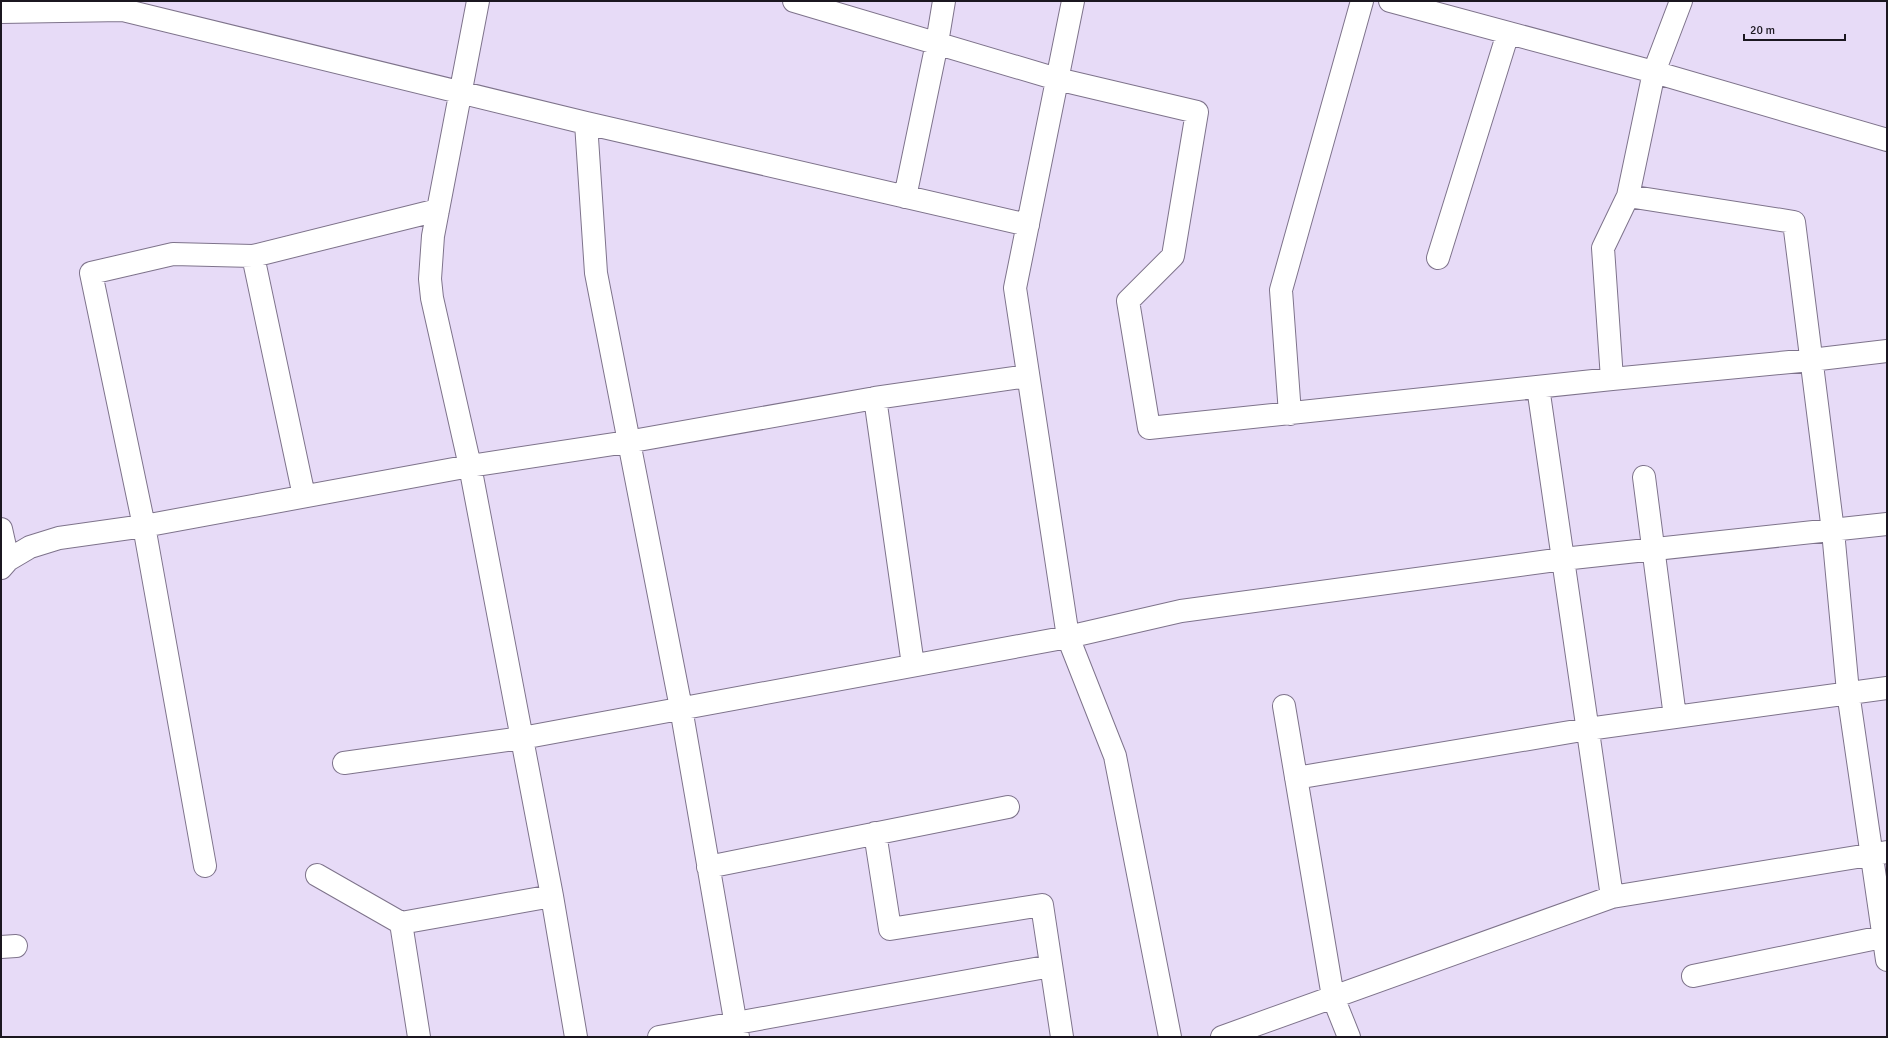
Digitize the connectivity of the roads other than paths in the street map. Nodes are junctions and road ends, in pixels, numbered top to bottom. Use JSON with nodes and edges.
{"nodes":[{"id":1,"x":478,"y":1,"type":"edge"},
{"id":2,"x":794,"y":1,"type":"edge"},
{"id":3,"x":944,"y":1,"type":"edge"},
{"id":4,"x":1073,"y":1,"type":"edge"},
{"id":5,"x":1362,"y":1,"type":"edge"},
{"id":6,"x":1390,"y":1,"type":"edge"},
{"id":7,"x":1681,"y":1,"type":"edge"},
{"id":8,"x":1,"y":12,"type":"edge"},
{"id":9,"x":1508,"y":33,"type":"junction"},
{"id":10,"x":938,"y":43,"type":"junction"},
{"id":11,"x":1654,"y":72,"type":"junction"},
{"id":12,"x":1057,"y":79,"type":"junction"},
{"id":13,"x":462,"y":93,"type":"junction"},
{"id":14,"x":586,"y":124,"type":"junction"},
{"id":15,"x":1887,"y":140,"type":"edge"},
{"id":16,"x":1628,"y":196,"type":"junction"},
{"id":17,"x":905,"y":197,"type":"junction"},
{"id":18,"x":438,"y":210,"type":"junction"},
{"id":19,"x":1028,"y":225,"type":"junction"},
{"id":20,"x":253,"y":256,"type":"junction"},
{"id":21,"x":1438,"y":258,"type":"dead end"},
{"id":22,"x":1887,"y":351,"type":"edge"},
{"id":23,"x":1811,"y":360,"type":"junction"},
{"id":24,"x":1027,"y":376,"type":"junction"},
{"id":25,"x":1612,"y":379,"type":"junction"},
{"id":26,"x":1538,"y":387,"type":"junction"},
{"id":27,"x":875,"y":398,"type":"junction"},
{"id":28,"x":1290,"y":414,"type":"junction"},
{"id":29,"x":628,"y":442,"type":"junction"},
{"id":30,"x":470,"y":466,"type":"junction"},
{"id":31,"x":1644,"y":477,"type":"dead end"},
{"id":32,"x":304,"y":496,"type":"junction"},
{"id":33,"x":1887,"y":524,"type":"edge"},
{"id":34,"x":144,"y":526,"type":"junction"},
{"id":35,"x":1,"y":529,"type":"edge"},
{"id":36,"x":1833,"y":531,"type":"junction"},
{"id":37,"x":1654,"y":550,"type":"junction"},
{"id":38,"x":1563,"y":559,"type":"junction"},
{"id":39,"x":5,"y":564,"type":"edge"},
{"id":40,"x":1068,"y":637,"type":"junction"},
{"id":41,"x":913,"y":665,"type":"junction"},
{"id":42,"x":1887,"y":688,"type":"edge"},
{"id":43,"x":1848,"y":692,"type":"junction"},
{"id":44,"x":1284,"y":706,"type":"dead end"},
{"id":45,"x":681,"y":708,"type":"junction"},
{"id":46,"x":1675,"y":717,"type":"junction"},
{"id":47,"x":1588,"y":729,"type":"junction"},
{"id":48,"x":522,"y":738,"type":"junction"},
{"id":49,"x":344,"y":763,"type":"dead end"},
{"id":50,"x":1296,"y":778,"type":"junction"},
{"id":51,"x":1008,"y":807,"type":"dead end"},
{"id":52,"x":875,"y":833,"type":"junction"},
{"id":53,"x":1879,"y":853,"type":"edge"},
{"id":54,"x":205,"y":866,"type":"dead end"},
{"id":55,"x":708,"y":867,"type":"junction"},
{"id":56,"x":317,"y":875,"type":"dead end"},
{"id":57,"x":552,"y":896,"type":"junction"},
{"id":58,"x":1612,"y":897,"type":"junction"},
{"id":59,"x":401,"y":923,"type":"junction"},
{"id":60,"x":1885,"y":937,"type":"edge"},
{"id":61,"x":1887,"y":960,"type":"edge"},
{"id":62,"x":1051,"y":966,"type":"junction"},
{"id":63,"x":1693,"y":976,"type":"dead end"},
{"id":64,"x":1333,"y":997,"type":"junction"},
{"id":65,"x":737,"y":1030,"type":"edge"},
{"id":66,"x":419,"y":1037,"type":"edge"},
{"id":67,"x":576,"y":1037,"type":"edge"},
{"id":68,"x":659,"y":1037,"type":"edge"},
{"id":69,"x":1062,"y":1037,"type":"edge"},
{"id":70,"x":1170,"y":1037,"type":"edge"},
{"id":71,"x":1222,"y":1037,"type":"edge"},
{"id":72,"x":1349,"y":1037,"type":"edge"}],
"edges":[{"from":1,"to":13,"type":"street"},
{"from":2,"to":10,"type":"street"},
{"from":3,"to":10,"type":"street"},
{"from":4,"to":12,"type":"street"},
{"from":5,"to":28,"type":"street"},
{"from":6,"to":9,"type":"street"},
{"from":7,"to":11,"type":"street"},
{"from":8,"to":13,"type":"street"},
{"from":9,"to":11,"type":"street"},
{"from":9,"to":21,"type":"street"},
{"from":10,"to":12,"type":"street"},
{"from":10,"to":17,"type":"street"},
{"from":11,"to":15,"type":"street"},
{"from":11,"to":16,"type":"street"},
{"from":12,"to":19,"type":"street"},
{"from":12,"to":28,"type":"street"},
{"from":13,"to":14,"type":"street"},
{"from":13,"to":18,"type":"street"},
{"from":14,"to":17,"type":"street"},
{"from":14,"to":29,"type":"street"},
{"from":16,"to":23,"type":"street"},
{"from":16,"to":25,"type":"street"},
{"from":17,"to":19,"type":"street"},
{"from":18,"to":20,"type":"street"},
{"from":18,"to":30,"type":"street"},
{"from":19,"to":24,"type":"street"},
{"from":20,"to":32,"type":"street"},
{"from":20,"to":34,"type":"street"},
{"from":22,"to":23,"type":"street"},
{"from":23,"to":25,"type":"street"},
{"from":23,"to":36,"type":"street"},
{"from":24,"to":27,"type":"street"},
{"from":24,"to":40,"type":"street"},
{"from":25,"to":26,"type":"street"},
{"from":26,"to":28,"type":"street"},
{"from":26,"to":38,"type":"street"},
{"from":27,"to":29,"type":"street"},
{"from":27,"to":41,"type":"street"},
{"from":29,"to":30,"type":"street"},
{"from":29,"to":45,"type":"street"},
{"from":30,"to":32,"type":"street"},
{"from":30,"to":48,"type":"street"},
{"from":31,"to":37,"type":"street"},
{"from":32,"to":34,"type":"street"},
{"from":33,"to":36,"type":"street"},
{"from":34,"to":39,"type":"street"},
{"from":34,"to":54,"type":"street"},
{"from":35,"to":39,"type":"street"},
{"from":36,"to":37,"type":"street"},
{"from":36,"to":43,"type":"street"},
{"from":37,"to":38,"type":"street"},
{"from":37,"to":46,"type":"street"},
{"from":38,"to":40,"type":"street"},
{"from":38,"to":47,"type":"street"},
{"from":40,"to":41,"type":"street"},
{"from":40,"to":70,"type":"street"},
{"from":41,"to":45,"type":"street"},
{"from":42,"to":43,"type":"street"},
{"from":43,"to":46,"type":"street"},
{"from":43,"to":53,"type":"street"},
{"from":44,"to":50,"type":"street"},
{"from":45,"to":48,"type":"street"},
{"from":45,"to":55,"type":"street"},
{"from":46,"to":47,"type":"street"},
{"from":47,"to":50,"type":"street"},
{"from":47,"to":58,"type":"street"},
{"from":48,"to":49,"type":"street"},
{"from":48,"to":57,"type":"street"},
{"from":50,"to":64,"type":"street"},
{"from":51,"to":52,"type":"street"},
{"from":52,"to":55,"type":"street"},
{"from":52,"to":62,"type":"street"},
{"from":53,"to":58,"type":"street"},
{"from":53,"to":60,"type":"street"},
{"from":55,"to":65,"type":"street"},
{"from":56,"to":59,"type":"street"},
{"from":57,"to":59,"type":"street"},
{"from":57,"to":67,"type":"street"},
{"from":58,"to":64,"type":"street"},
{"from":59,"to":66,"type":"street"},
{"from":60,"to":61,"type":"street"},
{"from":60,"to":63,"type":"street"},
{"from":62,"to":65,"type":"street"},
{"from":62,"to":69,"type":"street"},
{"from":64,"to":71,"type":"street"},
{"from":64,"to":72,"type":"street"},
{"from":65,"to":68,"type":"street"}]}
